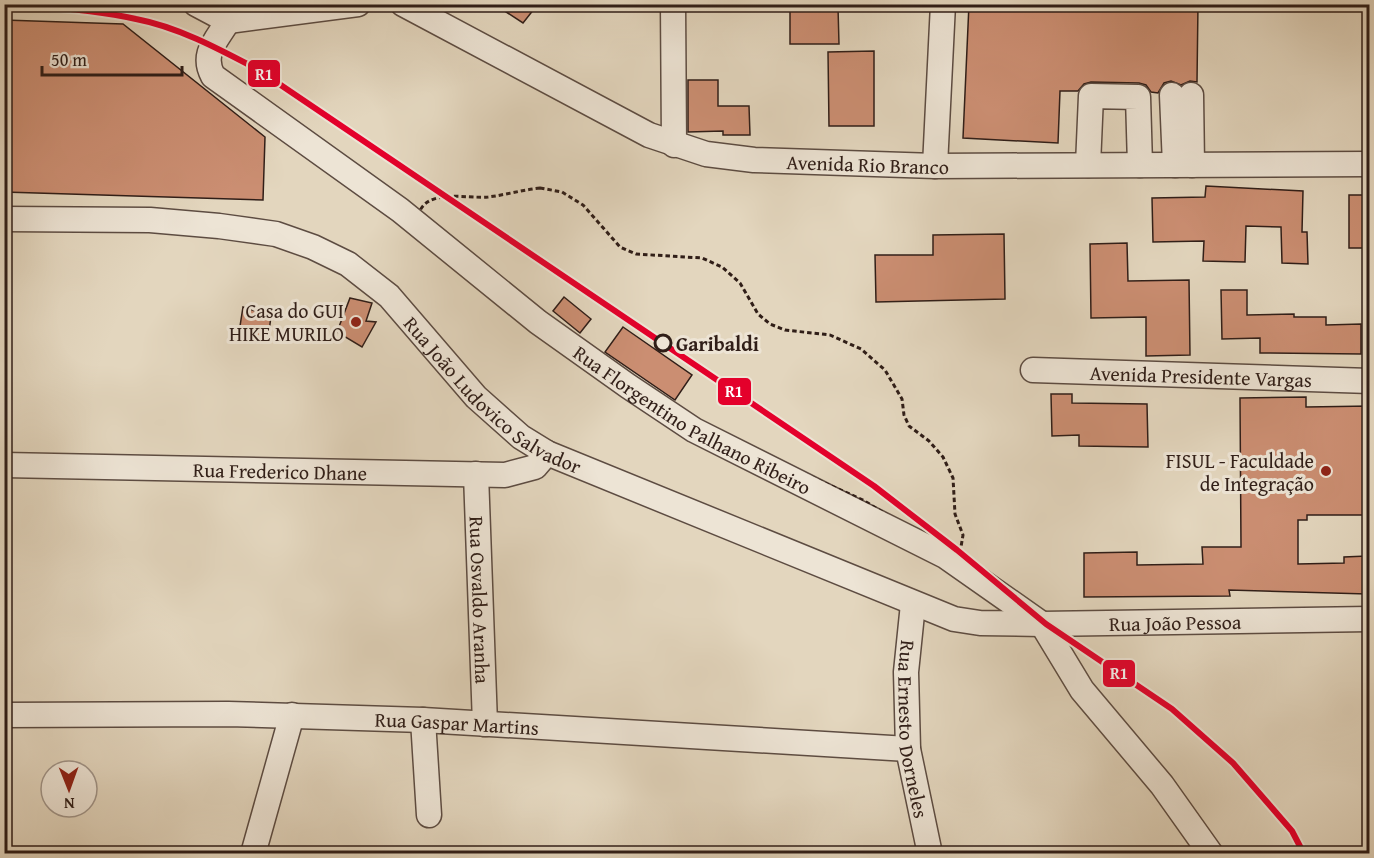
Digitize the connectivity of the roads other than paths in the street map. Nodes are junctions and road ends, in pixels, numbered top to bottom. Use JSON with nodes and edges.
{"nodes":[{"id":1,"x":196,"y":4,"type":"edge"},
{"id":2,"x":358,"y":4,"type":"edge"},
{"id":3,"x":404,"y":4,"type":"edge"},
{"id":4,"x":673,"y":4,"type":"edge"},
{"id":5,"x":943,"y":4,"type":"edge"},
{"id":6,"x":228,"y":21,"type":"junction"},
{"id":7,"x":1181,"y":95,"type":"dead end"},
{"id":8,"x":674,"y":145,"type":"junction"},
{"id":9,"x":1370,"y":164,"type":"edge"},
{"id":10,"x":935,"y":165,"type":"junction"},
{"id":11,"x":1088,"y":165,"type":"junction"},
{"id":12,"x":1140,"y":165,"type":"junction"},
{"id":13,"x":1184,"y":165,"type":"junction"},
{"id":14,"x":4,"y":219,"type":"edge"},
{"id":15,"x":1034,"y":370,"type":"dead end"},
{"id":16,"x":1370,"y":381,"type":"edge"},
{"id":17,"x":547,"y":453,"type":"junction"},
{"id":18,"x":4,"y":465,"type":"edge"},
{"id":19,"x":476,"y":474,"type":"junction"},
{"id":20,"x":913,"y":604,"type":"junction"},
{"id":21,"x":1370,"y":620,"type":"edge"},
{"id":22,"x":980,"y":623,"type":"joint"},
{"id":23,"x":1042,"y":624,"type":"junction"},
{"id":24,"x":4,"y":715,"type":"edge"},
{"id":25,"x":292,"y":715,"type":"junction"},
{"id":26,"x":423,"y":720,"type":"junction"},
{"id":27,"x":485,"y":724,"type":"junction"},
{"id":28,"x":908,"y":749,"type":"junction"},
{"id":29,"x":429,"y":814,"type":"dead end"},
{"id":30,"x":254,"y":854,"type":"edge"},
{"id":31,"x":930,"y":854,"type":"edge"},
{"id":32,"x":1212,"y":854,"type":"edge"}],
"edges":[{"from":1,"to":6,"type":"street"},
{"from":2,"to":6,"type":"street"},
{"from":3,"to":8,"type":"street","name":"Avenida Rio Branco"},
{"from":4,"to":8,"type":"street"},
{"from":5,"to":10,"type":"street"},
{"from":6,"to":23,"type":"street","name":"Rua Florgentino Palhano Ribeiro"},
{"from":7,"to":13,"type":"street"},
{"from":8,"to":10,"type":"street","name":"Avenida Rio Branco"},
{"from":9,"to":13,"type":"street","name":"Avenida Rio Branco"},
{"from":10,"to":11,"type":"street","name":"Avenida Rio Branco"},
{"from":11,"to":12,"type":"street","name":"Avenida Rio Branco"},
{"from":11,"to":12,"type":"street"},
{"from":12,"to":13,"type":"street","name":"Avenida Rio Branco"},
{"from":14,"to":17,"type":"street","name":"Rua João Ludovico Salvador"},
{"from":15,"to":16,"type":"street","name":"Avenida Presidente Vargas"},
{"from":17,"to":19,"type":"street","name":"Rua Frederico Dhane"},
{"from":17,"to":20,"type":"street","name":"Rua João Ludovico Salvador"},
{"from":18,"to":19,"type":"street","name":"Rua Frederico Dhane"},
{"from":19,"to":27,"type":"street","name":"Rua Osvaldo Aranha"},
{"from":20,"to":22,"type":"street","name":"Rua João Ludovico Salvador"},
{"from":20,"to":28,"type":"street","name":"Rua Ernesto Dorneles"},
{"from":21,"to":23,"type":"street","name":"Rua João Pessoa"},
{"from":22,"to":23,"type":"street","name":"Rua João Pessoa"},
{"from":23,"to":32,"type":"street","name":"Rua Florgentino Palhano Ribeiro"},
{"from":24,"to":25,"type":"street","name":"Rua Gaspar Martins"},
{"from":25,"to":26,"type":"street","name":"Rua Gaspar Martins"},
{"from":25,"to":30,"type":"street"},
{"from":26,"to":27,"type":"street","name":"Rua Gaspar Martins"},
{"from":26,"to":29,"type":"street"},
{"from":27,"to":28,"type":"street","name":"Rua Gaspar Martins"},
{"from":28,"to":31,"type":"street","name":"Rua Ernesto Dorneles"}]}
